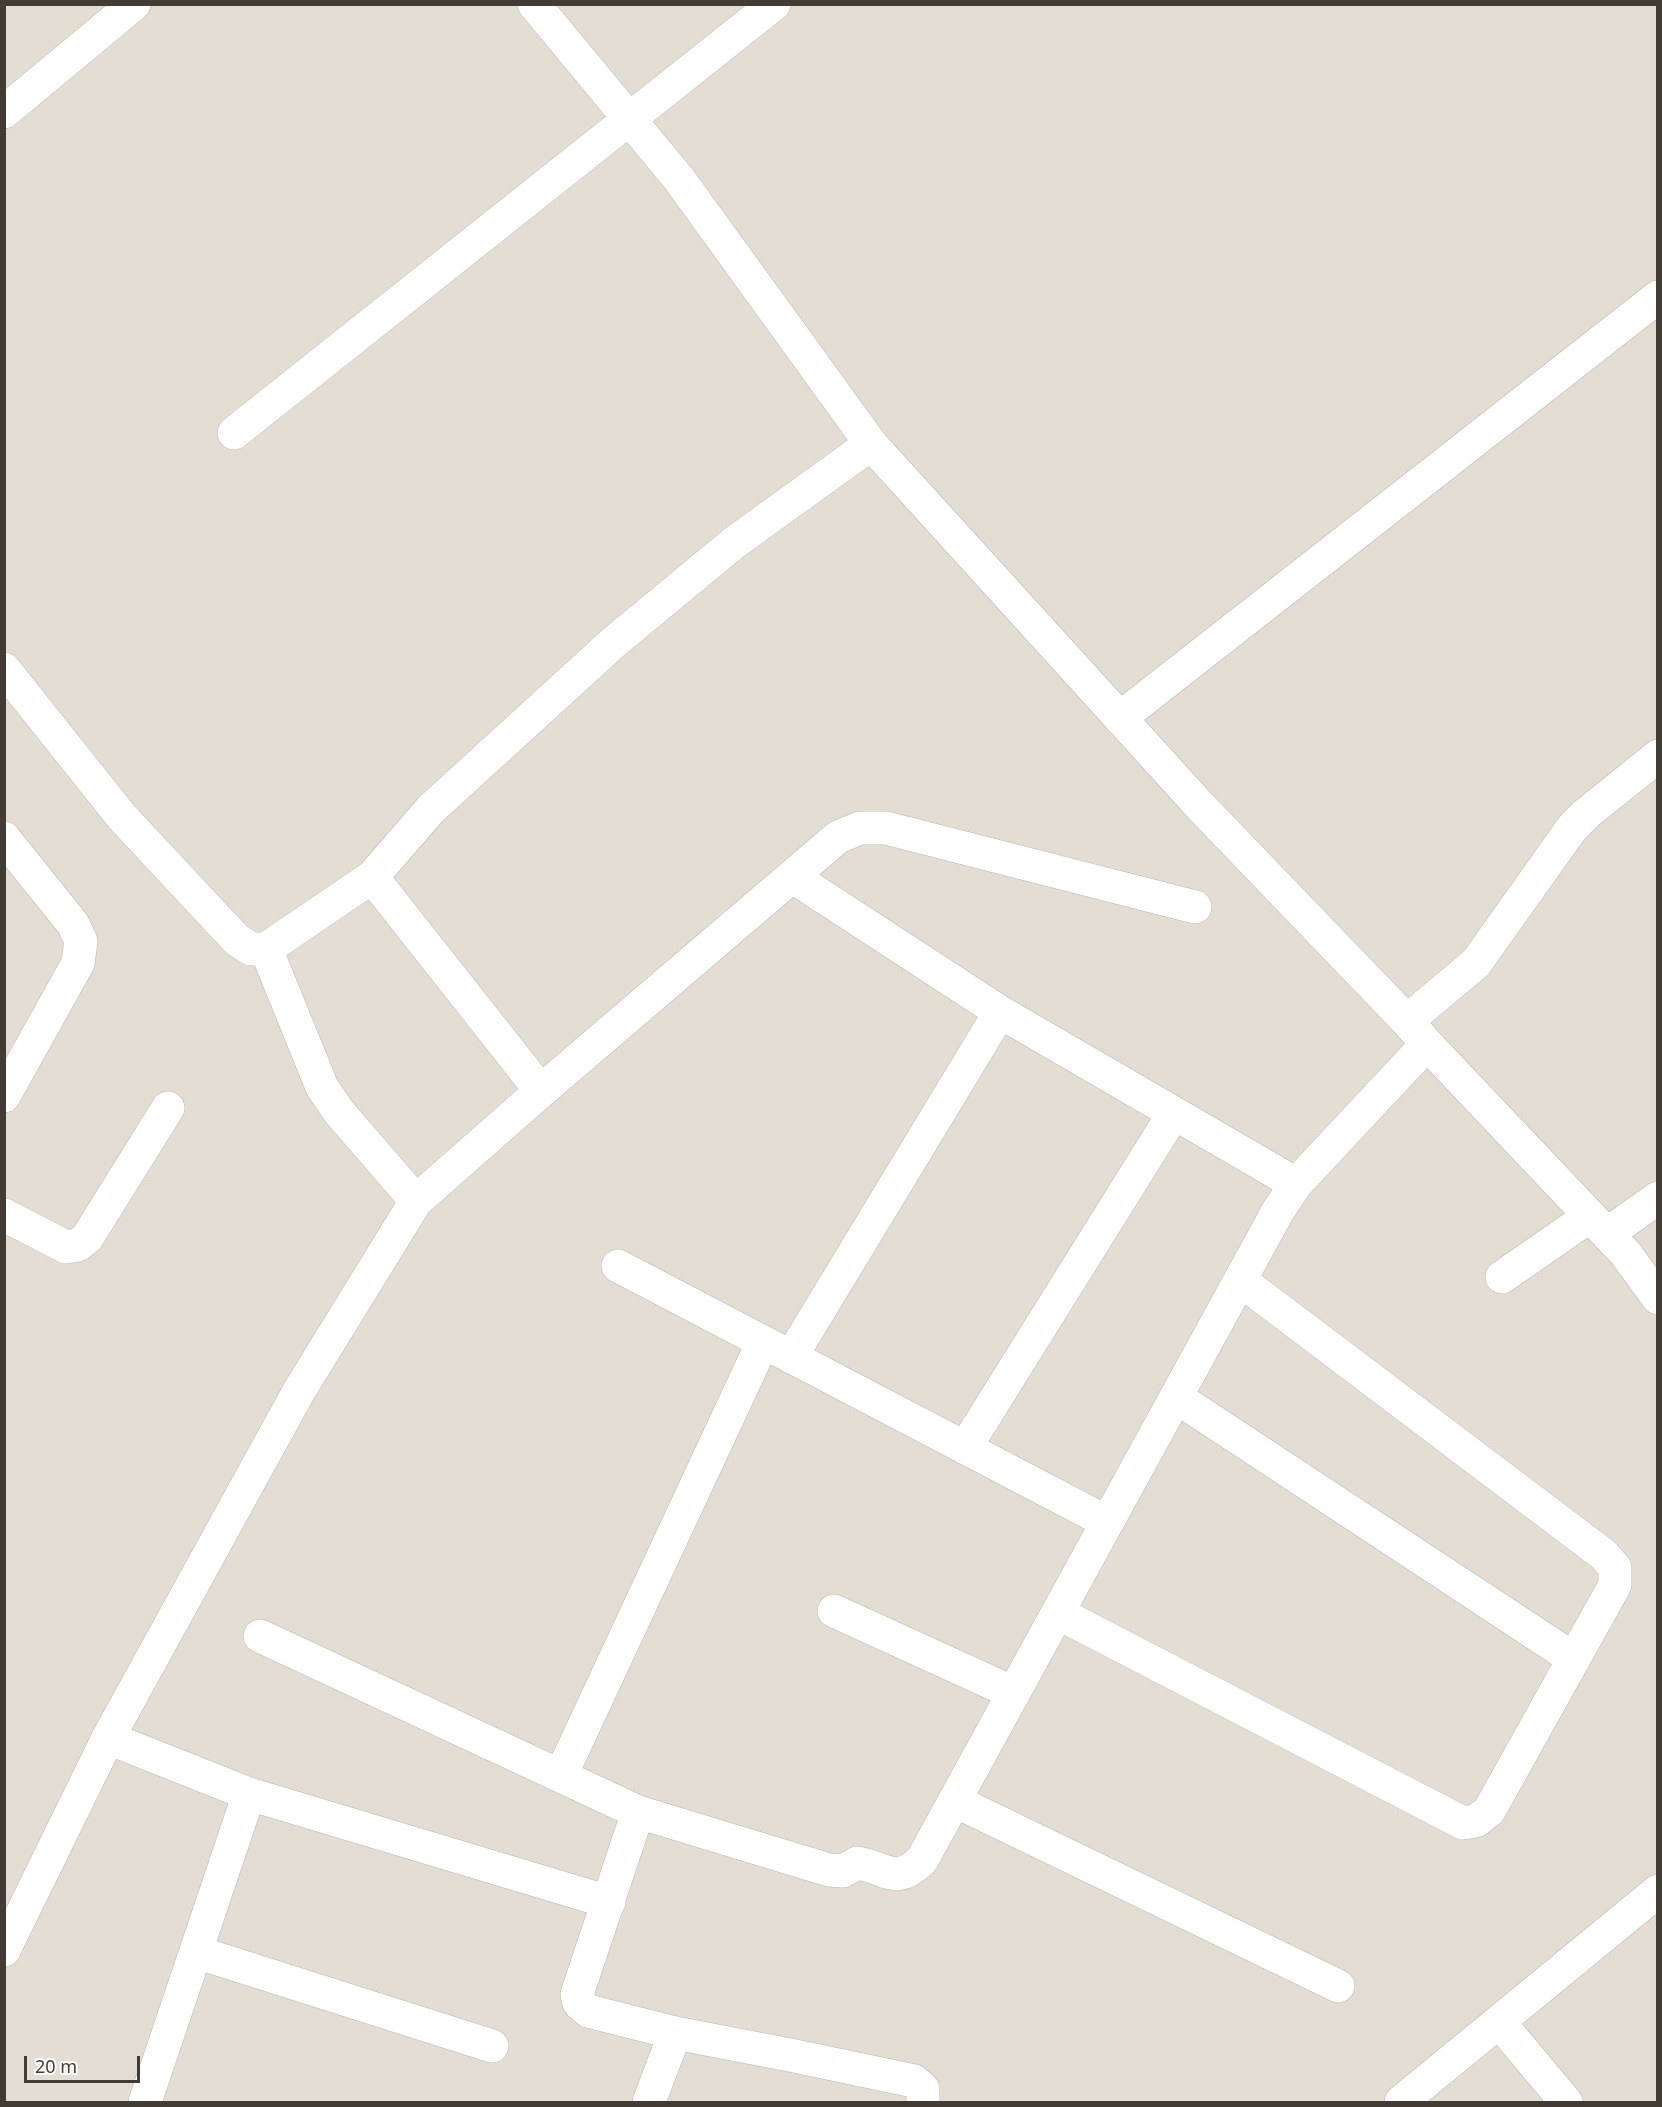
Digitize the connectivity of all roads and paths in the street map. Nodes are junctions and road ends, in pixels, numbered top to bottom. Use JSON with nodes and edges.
{"nodes":[{"id":1,"x":134,"y":4,"type":"edge"},
{"id":2,"x":534,"y":4,"type":"edge"},
{"id":3,"x":774,"y":4,"type":"edge"},
{"id":4,"x":4,"y":112,"type":"edge"},
{"id":5,"x":629,"y":118,"type":"junction"},
{"id":6,"x":1658,"y":297,"type":"edge"},
{"id":7,"x":234,"y":433,"type":"dead end"},
{"id":8,"x":871,"y":444,"type":"junction"},
{"id":9,"x":4,"y":669,"type":"edge"},
{"id":10,"x":1120,"y":718,"type":"junction"},
{"id":11,"x":1658,"y":756,"type":"edge"},
{"id":12,"x":4,"y":838,"type":"edge"},
{"id":13,"x":372,"y":877,"type":"junction"},
{"id":14,"x":793,"y":877,"type":"junction"},
{"id":15,"x":1195,"y":908,"type":"dead end"},
{"id":16,"x":266,"y":949,"type":"junction"},
{"id":17,"x":1000,"y":1012,"type":"junction"},
{"id":18,"x":1417,"y":1032,"type":"junction"},
{"id":19,"x":541,"y":1091,"type":"junction"},
{"id":20,"x":4,"y":1096,"type":"edge"},
{"id":21,"x":168,"y":1108,"type":"dead end"},
{"id":22,"x":1174,"y":1113,"type":"junction"},
{"id":23,"x":1296,"y":1184,"type":"junction"},
{"id":24,"x":1658,"y":1198,"type":"edge"},
{"id":25,"x":416,"y":1201,"type":"junction"},
{"id":26,"x":4,"y":1215,"type":"edge"},
{"id":27,"x":1598,"y":1225,"type":"junction"},
{"id":28,"x":618,"y":1266,"type":"dead end"},
{"id":29,"x":1502,"y":1277,"type":"dead end"},
{"id":30,"x":1240,"y":1280,"type":"junction"},
{"id":31,"x":1658,"y":1298,"type":"edge"},
{"id":32,"x":777,"y":1349,"type":"junction"},
{"id":33,"x":1176,"y":1397,"type":"junction"},
{"id":34,"x":965,"y":1448,"type":"junction"},
{"id":35,"x":1107,"y":1522,"type":"junction"},
{"id":36,"x":834,"y":1611,"type":"dead end"},
{"id":37,"x":1058,"y":1613,"type":"junction"},
{"id":38,"x":261,"y":1636,"type":"dead end"},
{"id":39,"x":1574,"y":1659,"type":"junction"},
{"id":40,"x":1014,"y":1693,"type":"junction"},
{"id":41,"x":108,"y":1738,"type":"junction"},
{"id":42,"x":561,"y":1775,"type":"junction"},
{"id":43,"x":249,"y":1794,"type":"junction"},
{"id":44,"x":955,"y":1801,"type":"junction"},
{"id":45,"x":638,"y":1812,"type":"junction"},
{"id":46,"x":1658,"y":1891,"type":"edge"},
{"id":47,"x":609,"y":1902,"type":"junction"},
{"id":48,"x":4,"y":1950,"type":"edge"},
{"id":49,"x":196,"y":1952,"type":"junction"},
{"id":50,"x":1338,"y":1986,"type":"dead end"},
{"id":51,"x":1499,"y":2022,"type":"junction"},
{"id":52,"x":675,"y":2033,"type":"junction"},
{"id":53,"x":492,"y":2046,"type":"dead end"},
{"id":54,"x":145,"y":2103,"type":"edge"},
{"id":55,"x":649,"y":2103,"type":"edge"},
{"id":56,"x":923,"y":2103,"type":"edge"},
{"id":57,"x":1401,"y":2103,"type":"edge"},
{"id":58,"x":1566,"y":2103,"type":"edge"}],
"edges":[{"from":1,"to":4,"type":"street"},
{"from":2,"to":5,"type":"street"},
{"from":3,"to":5,"type":"street"},
{"from":5,"to":7,"type":"street"},
{"from":5,"to":8,"type":"street"},
{"from":6,"to":10,"type":"street"},
{"from":8,"to":10,"type":"street"},
{"from":8,"to":13,"type":"street"},
{"from":9,"to":16,"type":"street"},
{"from":10,"to":18,"type":"street"},
{"from":11,"to":18,"type":"street"},
{"from":12,"to":20,"type":"street"},
{"from":13,"to":16,"type":"street"},
{"from":13,"to":19,"type":"street"},
{"from":14,"to":15,"type":"street"},
{"from":14,"to":17,"type":"street"},
{"from":14,"to":19,"type":"street"},
{"from":16,"to":25,"type":"street"},
{"from":17,"to":22,"type":"street"},
{"from":17,"to":32,"type":"street"},
{"from":18,"to":23,"type":"street"},
{"from":18,"to":27,"type":"street"},
{"from":19,"to":25,"type":"street"},
{"from":21,"to":26,"type":"street"},
{"from":22,"to":23,"type":"street"},
{"from":22,"to":34,"type":"street"},
{"from":23,"to":30,"type":"street"},
{"from":24,"to":27,"type":"street"},
{"from":25,"to":41,"type":"street"},
{"from":27,"to":29,"type":"street"},
{"from":27,"to":31,"type":"street"},
{"from":28,"to":32,"type":"street"},
{"from":30,"to":33,"type":"street"},
{"from":30,"to":39,"type":"street"},
{"from":32,"to":34,"type":"street"},
{"from":32,"to":42,"type":"street"},
{"from":33,"to":35,"type":"street"},
{"from":33,"to":39,"type":"street"},
{"from":34,"to":35,"type":"street"},
{"from":35,"to":37,"type":"street"},
{"from":36,"to":40,"type":"street"},
{"from":37,"to":39,"type":"street"},
{"from":37,"to":40,"type":"street"},
{"from":38,"to":42,"type":"street"},
{"from":40,"to":44,"type":"street"},
{"from":41,"to":43,"type":"street"},
{"from":41,"to":48,"type":"street"},
{"from":42,"to":45,"type":"street"},
{"from":43,"to":47,"type":"street"},
{"from":43,"to":49,"type":"street"},
{"from":44,"to":45,"type":"street"},
{"from":44,"to":50,"type":"street"},
{"from":45,"to":47,"type":"street"},
{"from":46,"to":51,"type":"street"},
{"from":47,"to":52,"type":"street"},
{"from":49,"to":53,"type":"street"},
{"from":49,"to":54,"type":"street"},
{"from":51,"to":57,"type":"street"},
{"from":51,"to":58,"type":"street"},
{"from":52,"to":55,"type":"street"},
{"from":52,"to":56,"type":"street"}]}
